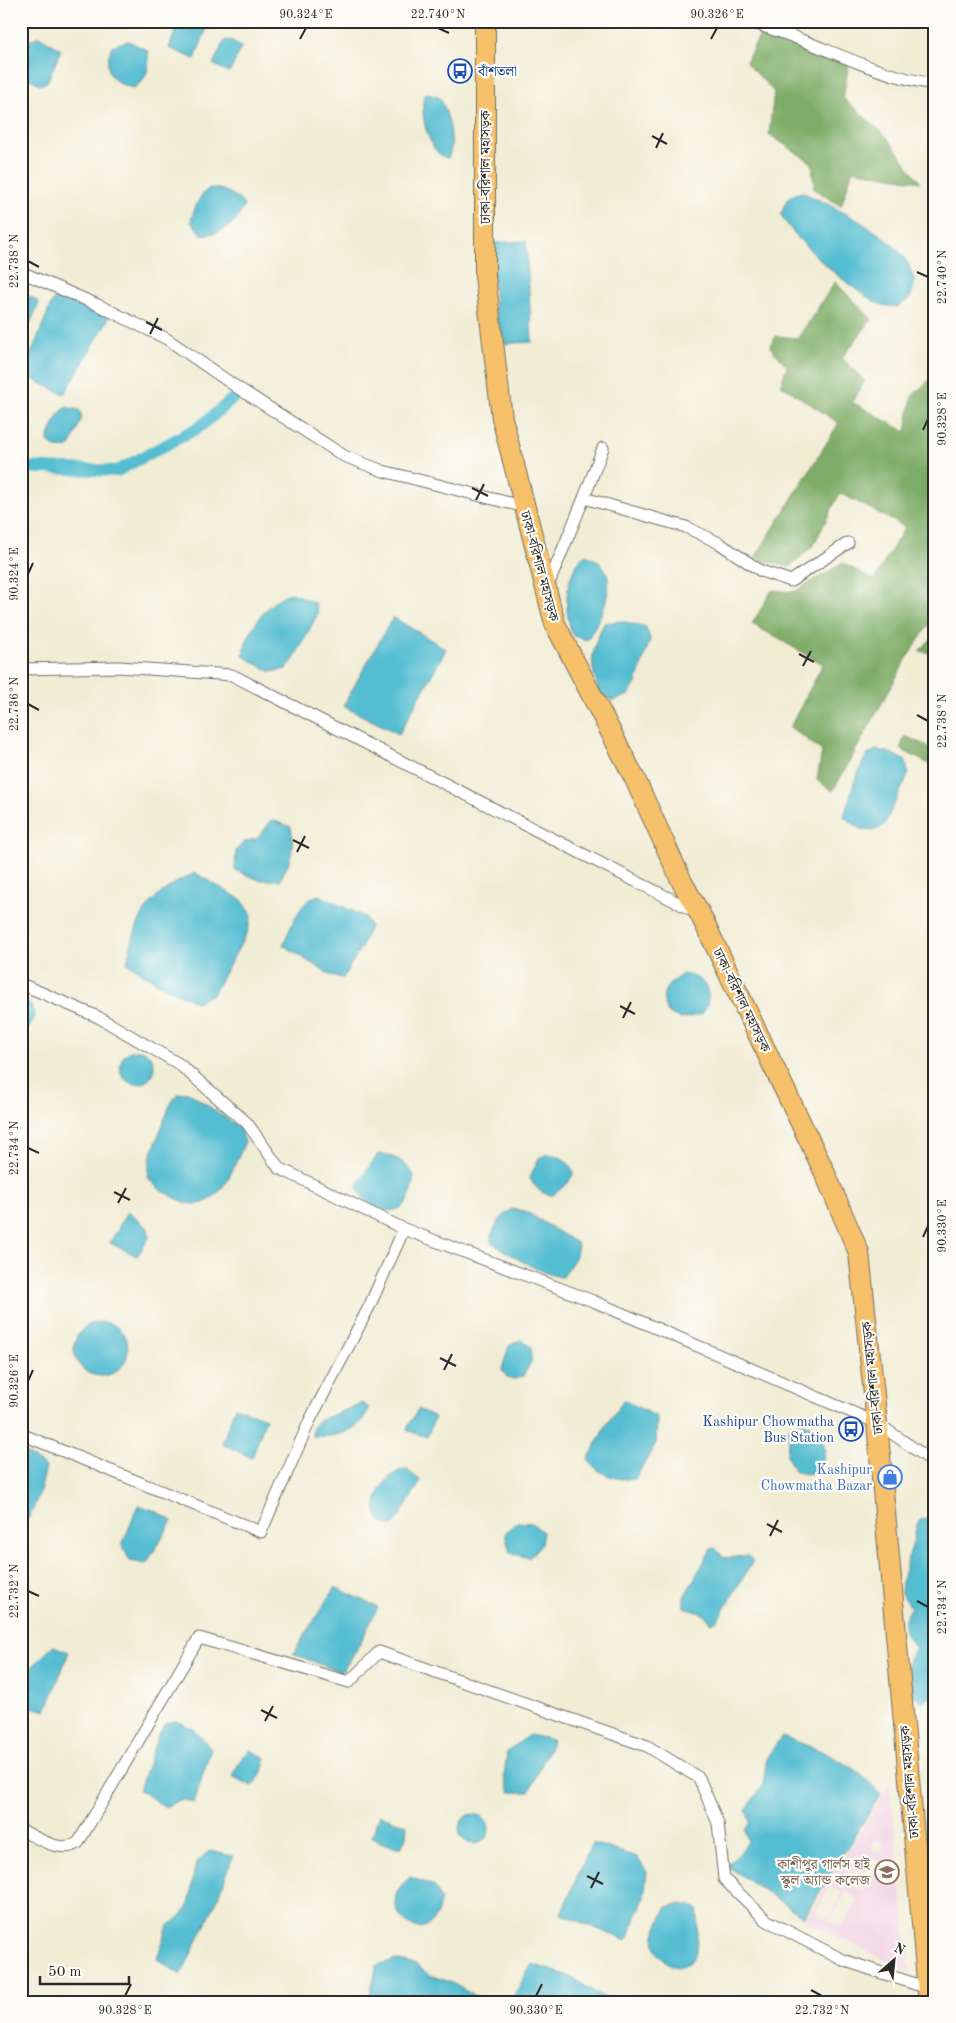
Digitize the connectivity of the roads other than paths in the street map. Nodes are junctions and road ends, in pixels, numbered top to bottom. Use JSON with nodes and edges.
{"nodes":[{"id":1,"x":485,"y":21,"type":"edge"},
{"id":2,"x":748,"y":21,"type":"edge"},
{"id":3,"x":935,"y":84,"type":"edge"},
{"id":4,"x":21,"y":272,"type":"edge"},
{"id":5,"x":603,"y":448,"type":"dead end"},
{"id":6,"x":584,"y":498,"type":"junction"},
{"id":7,"x":524,"y":507,"type":"junction"},
{"id":8,"x":848,"y":543,"type":"dead end"},
{"id":9,"x":547,"y":595,"type":"junction"},
{"id":10,"x":21,"y":669,"type":"edge"},
{"id":11,"x":700,"y":914,"type":"junction"},
{"id":12,"x":21,"y":984,"type":"edge"},
{"id":13,"x":404,"y":1229,"type":"junction"},
{"id":14,"x":878,"y":1423,"type":"junction"},
{"id":15,"x":21,"y":1434,"type":"edge"},
{"id":16,"x":935,"y":1463,"type":"edge"},
{"id":17,"x":21,"y":1830,"type":"edge"},
{"id":18,"x":930,"y":1994,"type":"edge"}],
"edges":[{"from":1,"to":7,"type":"highway","name":"ঢাকা-বরিশাল মহাসড়ক"},
{"from":2,"to":3,"type":"street"},
{"from":4,"to":7,"type":"street"},
{"from":5,"to":6,"type":"street"},
{"from":6,"to":8,"type":"street"},
{"from":6,"to":9,"type":"street"},
{"from":7,"to":9,"type":"highway","name":"ঢাকা-বরিশাল মহাসড়ক"},
{"from":9,"to":11,"type":"highway","name":"ঢাকা-বরিশাল মহাসড়ক"},
{"from":10,"to":11,"type":"street"},
{"from":11,"to":14,"type":"highway","name":"ঢাকা-বরিশাল মহাসড়ক"},
{"from":12,"to":13,"type":"street"},
{"from":13,"to":14,"type":"street"},
{"from":13,"to":15,"type":"street"},
{"from":14,"to":16,"type":"street"},
{"from":14,"to":18,"type":"highway","name":"ঢাকা-বরিশাল মহাসড়ক"},
{"from":17,"to":18,"type":"street"}]}
